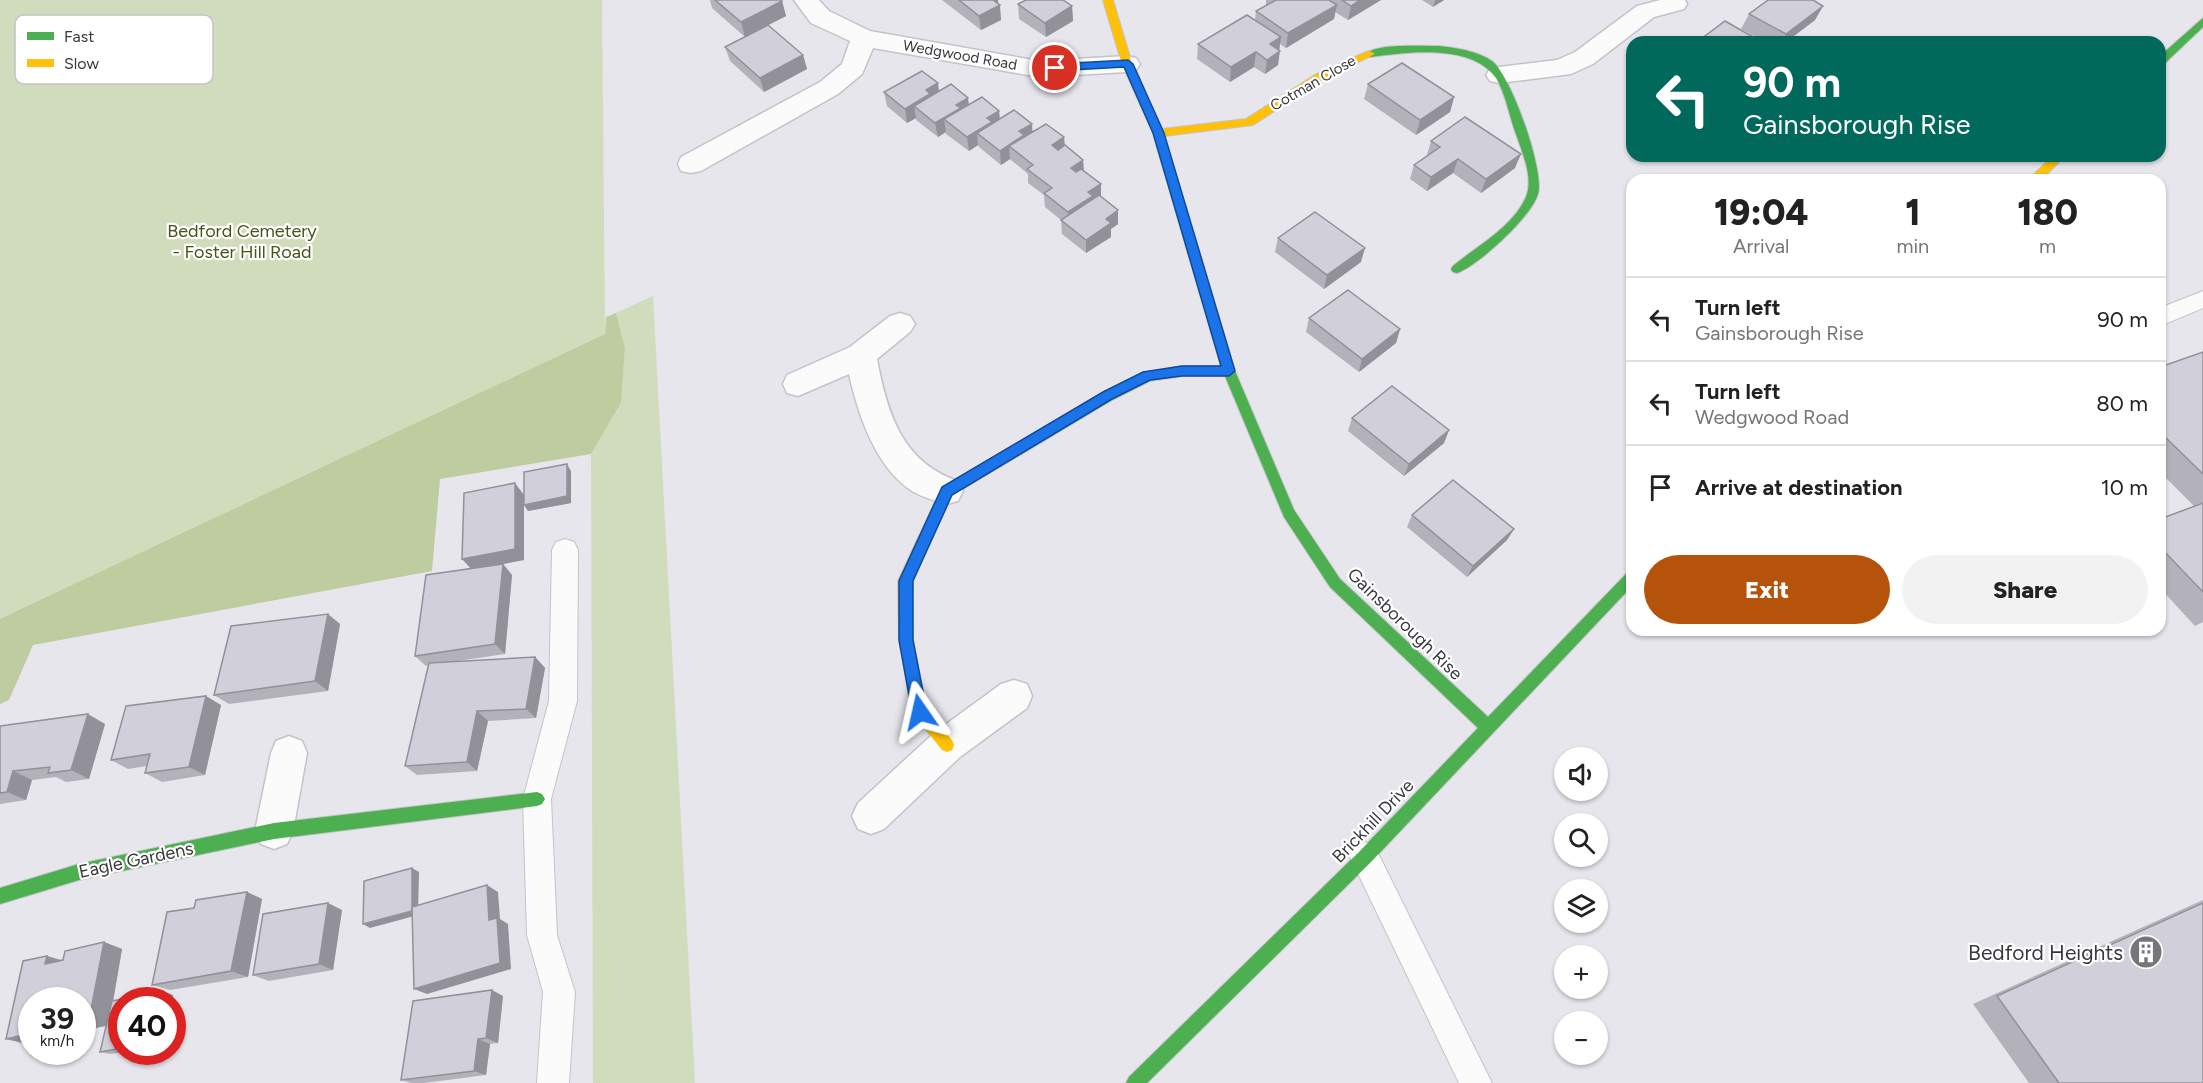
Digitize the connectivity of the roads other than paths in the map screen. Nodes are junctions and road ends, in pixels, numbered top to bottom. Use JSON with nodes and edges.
{"nodes":[{"id":1,"x":806,"y":0,"type":"edge"},
{"id":2,"x":1108,"y":0,"type":"edge"},
{"id":3,"x":1675,"y":4,"type":"dead end"},
{"id":4,"x":2203,"y":21,"type":"edge"},
{"id":5,"x":864,"y":38,"type":"junction"},
{"id":6,"x":2166,"y":56,"type":"edge"},
{"id":7,"x":1128,"y":64,"type":"junction"},
{"id":8,"x":1499,"y":75,"type":"junction"},
{"id":9,"x":1158,"y":133,"type":"junction"},
{"id":10,"x":2054,"y":162,"type":"edge"},
{"id":11,"x":692,"y":164,"type":"dead end"},
{"id":12,"x":2040,"y":174,"type":"edge"},
{"id":13,"x":1457,"y":269,"type":"dead end"},
{"id":14,"x":2203,"y":299,"type":"edge"},
{"id":15,"x":2166,"y":314,"type":"edge"},
{"id":16,"x":900,"y":324,"type":"dead end"},
{"id":17,"x":861,"y":355,"type":"junction"},
{"id":18,"x":1229,"y":371,"type":"junction"},
{"id":19,"x":798,"y":384,"type":"dead end"},
{"id":20,"x":947,"y":491,"type":"junction"},
{"id":21,"x":564,"y":550,"type":"dead end"},
{"id":22,"x":1626,"y":583,"type":"edge"},
{"id":23,"x":1014,"y":696,"type":"dead end"},
{"id":24,"x":1488,"y":727,"type":"junction"},
{"id":25,"x":947,"y":745,"type":"junction"},
{"id":26,"x":289,"y":753,"type":"dead end"},
{"id":27,"x":537,"y":799,"type":"junction"},
{"id":28,"x":871,"y":816,"type":"dead end"},
{"id":29,"x":274,"y":831,"type":"junction"},
{"id":30,"x":1365,"y":857,"type":"junction"},
{"id":31,"x":0,"y":896,"type":"edge"},
{"id":32,"x":553,"y":1083,"type":"edge"},
{"id":33,"x":1135,"y":1083,"type":"edge"},
{"id":34,"x":1476,"y":1083,"type":"edge"}],
"edges":[{"from":1,"to":5,"type":"street","name":"Wedgwood Road"},
{"from":2,"to":7,"type":"street","name":"Gainsborough Rise"},
{"from":3,"to":8,"type":"street"},
{"from":4,"to":6,"type":"street"},
{"from":5,"to":7,"type":"street","name":"Wedgwood Road"},
{"from":5,"to":11,"type":"street"},
{"from":7,"to":9,"type":"street","name":"Gainsborough Rise"},
{"from":8,"to":9,"type":"street","name":"Cotman Close"},
{"from":8,"to":13,"type":"street"},
{"from":9,"to":18,"type":"street","name":"Gainsborough Rise"},
{"from":10,"to":12,"type":"street"},
{"from":14,"to":15,"type":"lane"},
{"from":16,"to":17,"type":"street"},
{"from":17,"to":19,"type":"street"},
{"from":17,"to":20,"type":"street"},
{"from":18,"to":20,"type":"street"},
{"from":18,"to":24,"type":"street","name":"Gainsborough Rise"},
{"from":20,"to":25,"type":"street"},
{"from":21,"to":27,"type":"lane"},
{"from":22,"to":24,"type":"street","name":"Brickhill Drive"},
{"from":23,"to":25,"type":"street"},
{"from":24,"to":30,"type":"street","name":"Brickhill Drive"},
{"from":25,"to":28,"type":"street"},
{"from":26,"to":29,"type":"street"},
{"from":27,"to":29,"type":"street","name":"Eagle Gardens"},
{"from":27,"to":32,"type":"lane"},
{"from":29,"to":31,"type":"street","name":"Eagle Gardens"},
{"from":30,"to":33,"type":"street","name":"Brickhill Drive"},
{"from":30,"to":34,"type":"lane"}]}
